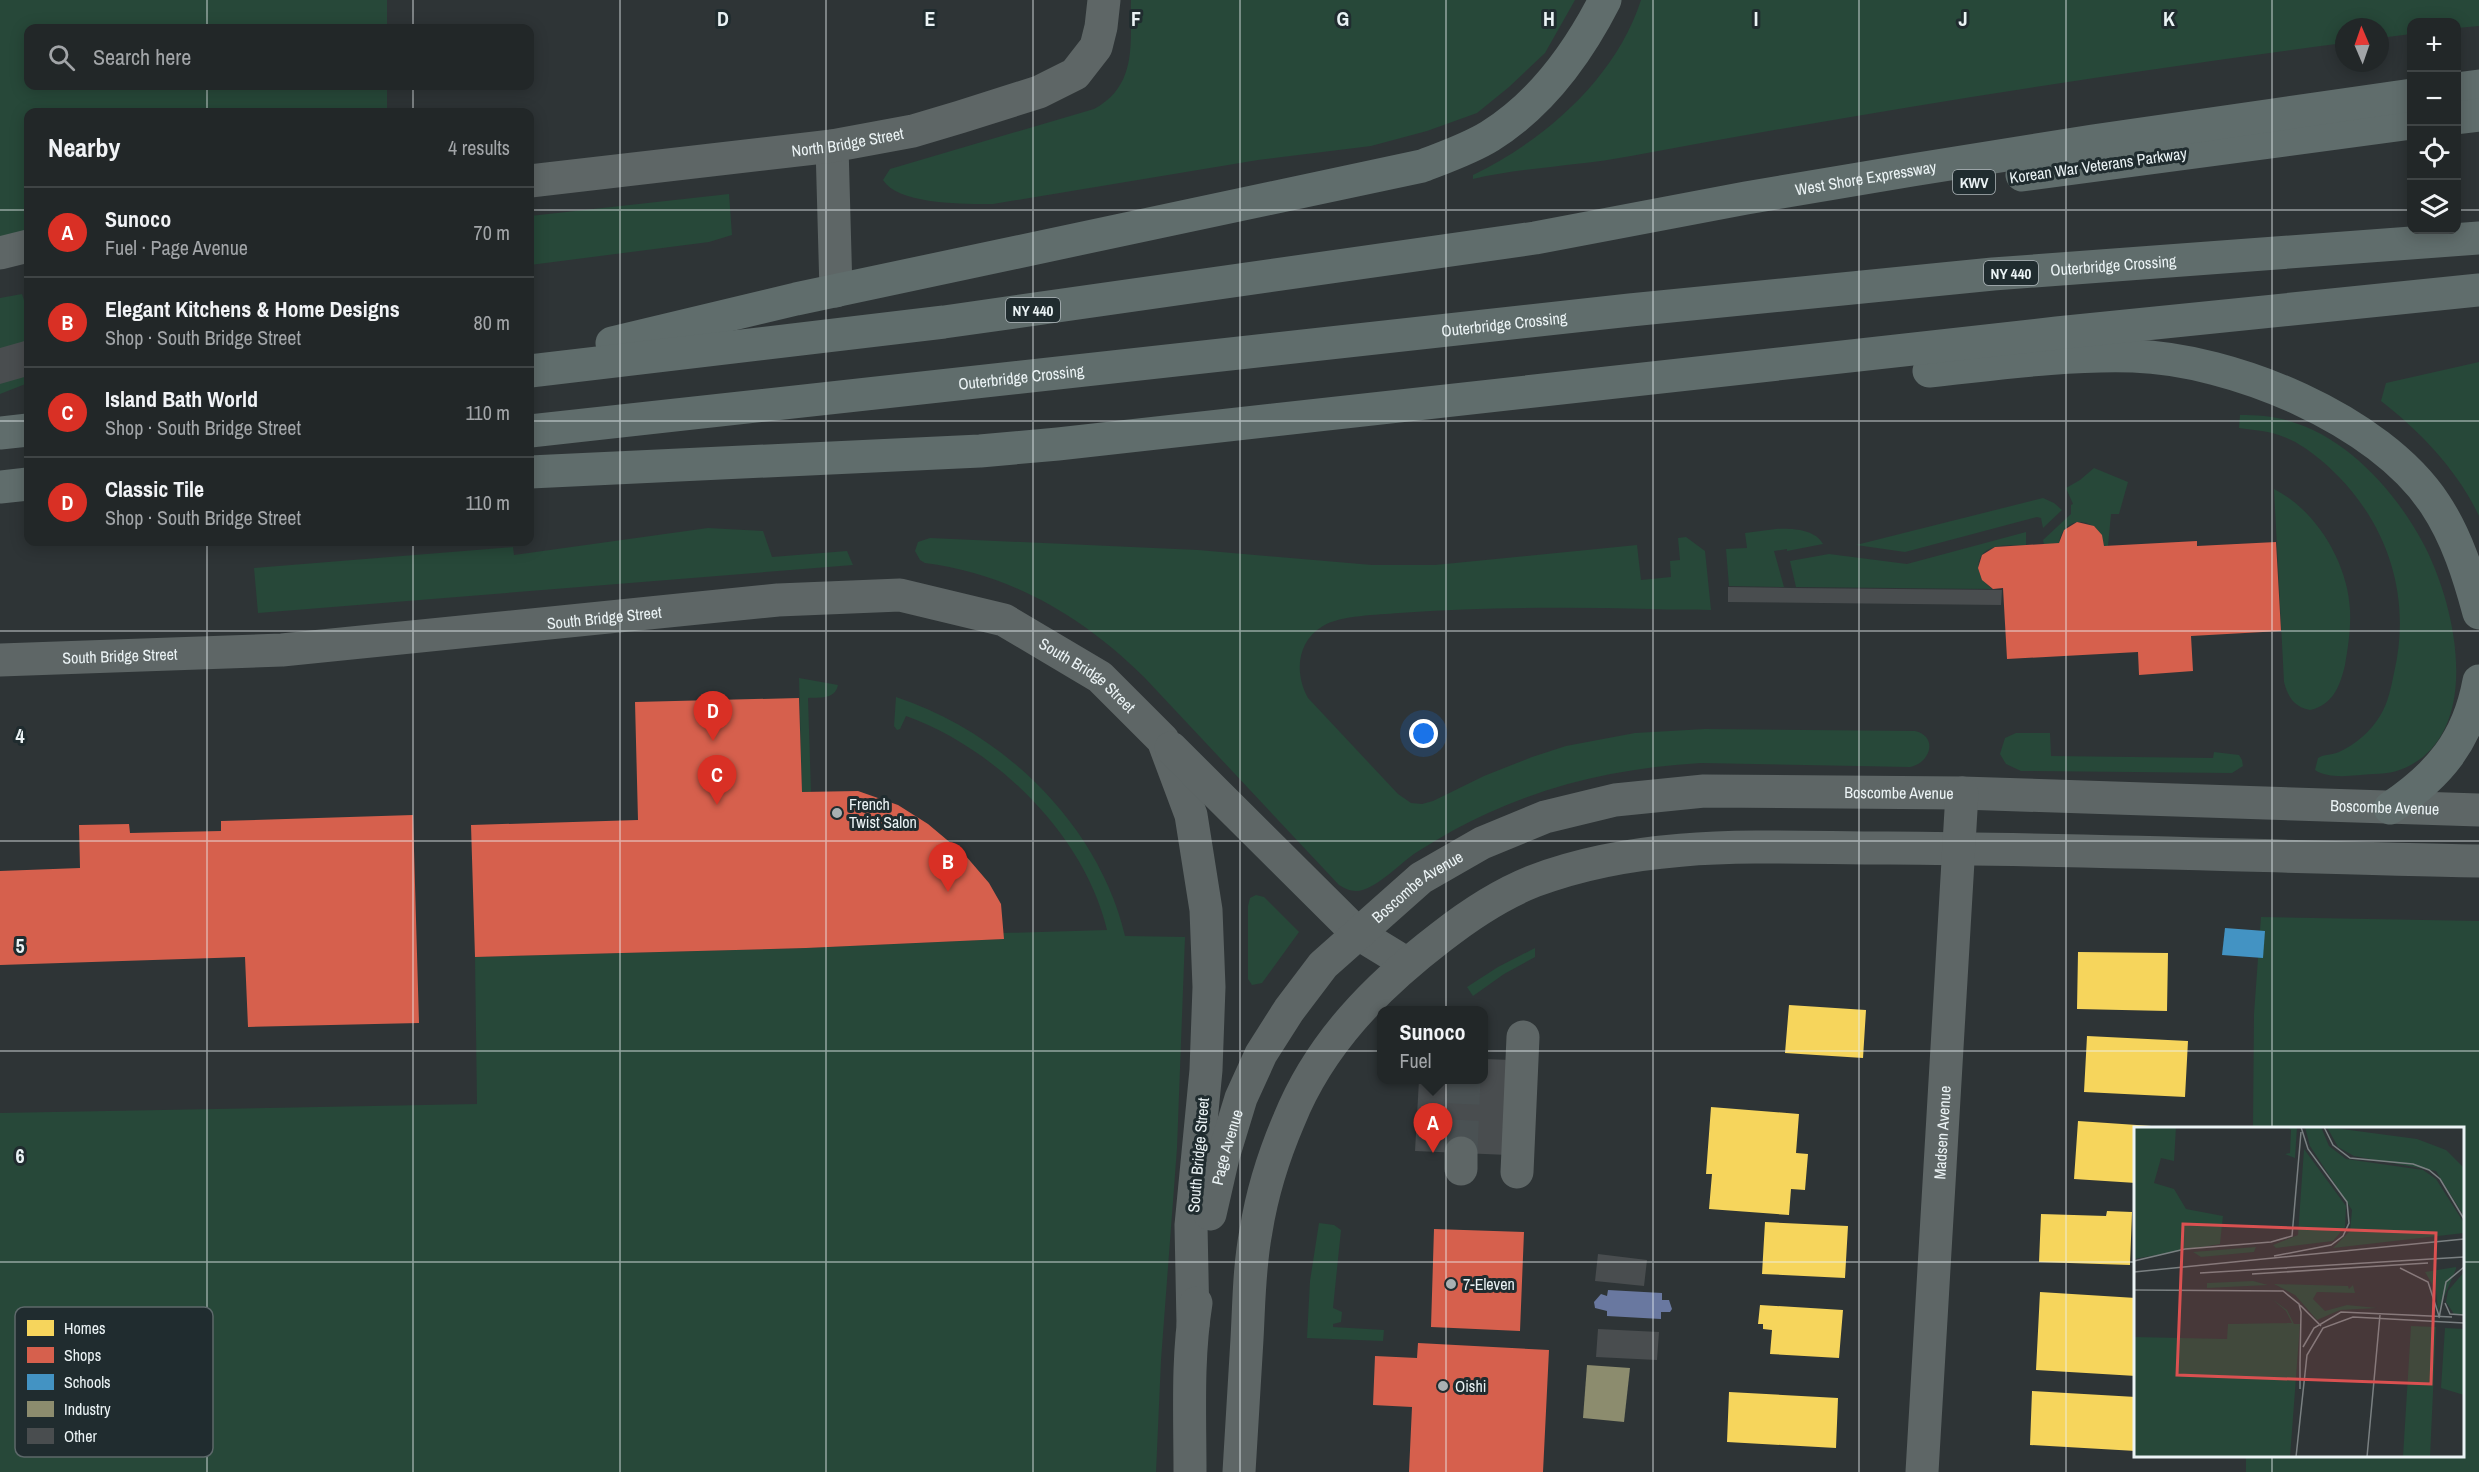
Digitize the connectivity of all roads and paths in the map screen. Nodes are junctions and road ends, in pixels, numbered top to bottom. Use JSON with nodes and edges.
{"nodes":[{"id":1,"x":1104,"y":0,"type":"edge"},
{"id":2,"x":1605,"y":0,"type":"edge"},
{"id":3,"x":2479,"y":86,"type":"edge"},
{"id":4,"x":2461,"y":88,"type":"edge"},
{"id":5,"x":2407,"y":96,"type":"edge"},
{"id":6,"x":2479,"y":115,"type":"edge"},
{"id":7,"x":2461,"y":117,"type":"edge"},
{"id":8,"x":2407,"y":124,"type":"edge"},
{"id":9,"x":832,"y":146,"type":"junction"},
{"id":10,"x":534,"y":181,"type":"edge"},
{"id":11,"x":1535,"y":238,"type":"junction"},
{"id":12,"x":2479,"y":238,"type":"edge"},
{"id":13,"x":24,"y":247,"type":"edge"},
{"id":14,"x":0,"y":253,"type":"edge"},
{"id":15,"x":2479,"y":290,"type":"edge"},
{"id":16,"x":836,"y":291,"type":"junction"},
{"id":17,"x":534,"y":362,"type":"edge"},
{"id":18,"x":534,"y":371,"type":"edge"},
{"id":19,"x":1362,"y":411,"type":"junction"},
{"id":20,"x":24,"y":430,"type":"edge"},
{"id":21,"x":534,"y":431,"type":"edge"},
{"id":22,"x":0,"y":433,"type":"edge"},
{"id":23,"x":534,"y":472,"type":"edge"},
{"id":24,"x":24,"y":484,"type":"edge"},
{"id":25,"x":0,"y":487,"type":"edge"},
{"id":26,"x":2479,"y":614,"type":"edge"},
{"id":27,"x":0,"y":660,"type":"edge"},
{"id":28,"x":2479,"y":681,"type":"edge"},
{"id":29,"x":1163,"y":740,"type":"junction"},
{"id":30,"x":1962,"y":793,"type":"junction"},
{"id":31,"x":2390,"y":808,"type":"junction"},
{"id":32,"x":2479,"y":810,"type":"edge"},
{"id":33,"x":1959,"y":849,"type":"junction"},
{"id":34,"x":2479,"y":861,"type":"edge"},
{"id":35,"x":1357,"y":933,"type":"junction"},
{"id":36,"x":1406,"y":963,"type":"junction"},
{"id":37,"x":1523,"y":1037,"type":"dead end"},
{"id":38,"x":1517,"y":1172,"type":"dead end"},
{"id":39,"x":1193,"y":1324,"type":"junction"},
{"id":40,"x":1190,"y":1472,"type":"edge"},
{"id":41,"x":1239,"y":1472,"type":"edge"},
{"id":42,"x":1922,"y":1472,"type":"edge"}],
"edges":[{"from":1,"to":9,"type":"street","name":"North Bridge Street"},
{"from":2,"to":16,"type":"highway"},
{"from":3,"to":4,"type":"highway"},
{"from":5,"to":11,"type":"highway","name":"West Shore Expressway","number":"NY 440"},
{"from":6,"to":7,"type":"highway"},
{"from":8,"to":11,"type":"highway","name":"Korean War Veterans Parkway","number":"KWV"},
{"from":9,"to":10,"type":"street","name":"North Bridge Street"},
{"from":9,"to":16,"type":"street"},
{"from":11,"to":18,"type":"highway","number":"NY 440"},
{"from":12,"to":21,"type":"highway","name":"Outerbridge Crossing","number":"NY 440"},
{"from":13,"to":14,"type":"street"},
{"from":15,"to":19,"type":"highway"},
{"from":16,"to":17,"type":"highway"},
{"from":19,"to":23,"type":"highway"},
{"from":19,"to":26,"type":"highway"},
{"from":20,"to":22,"type":"highway"},
{"from":24,"to":25,"type":"highway"},
{"from":27,"to":29,"type":"street","name":"South Bridge Street"},
{"from":28,"to":31,"type":"highway"},
{"from":29,"to":35,"type":"street","name":"South Bridge Street"},
{"from":29,"to":39,"type":"street","name":"South Bridge Street"},
{"from":30,"to":31,"type":"street","name":"Boscombe Avenue"},
{"from":30,"to":33,"type":"street","name":"Madsen Avenue"},
{"from":30,"to":35,"type":"street","name":"Boscombe Avenue"},
{"from":31,"to":32,"type":"street","name":"Boscombe Avenue"},
{"from":33,"to":34,"type":"street"},
{"from":33,"to":36,"type":"street"},
{"from":33,"to":42,"type":"street","name":"Madsen Avenue"},
{"from":35,"to":36,"type":"street","name":"South Bridge Street"},
{"from":35,"to":39,"type":"street","name":"Page Avenue"},
{"from":36,"to":41,"type":"street"},
{"from":37,"to":38,"type":"street"},
{"from":39,"to":40,"type":"street","name":"Page Avenue"}]}
